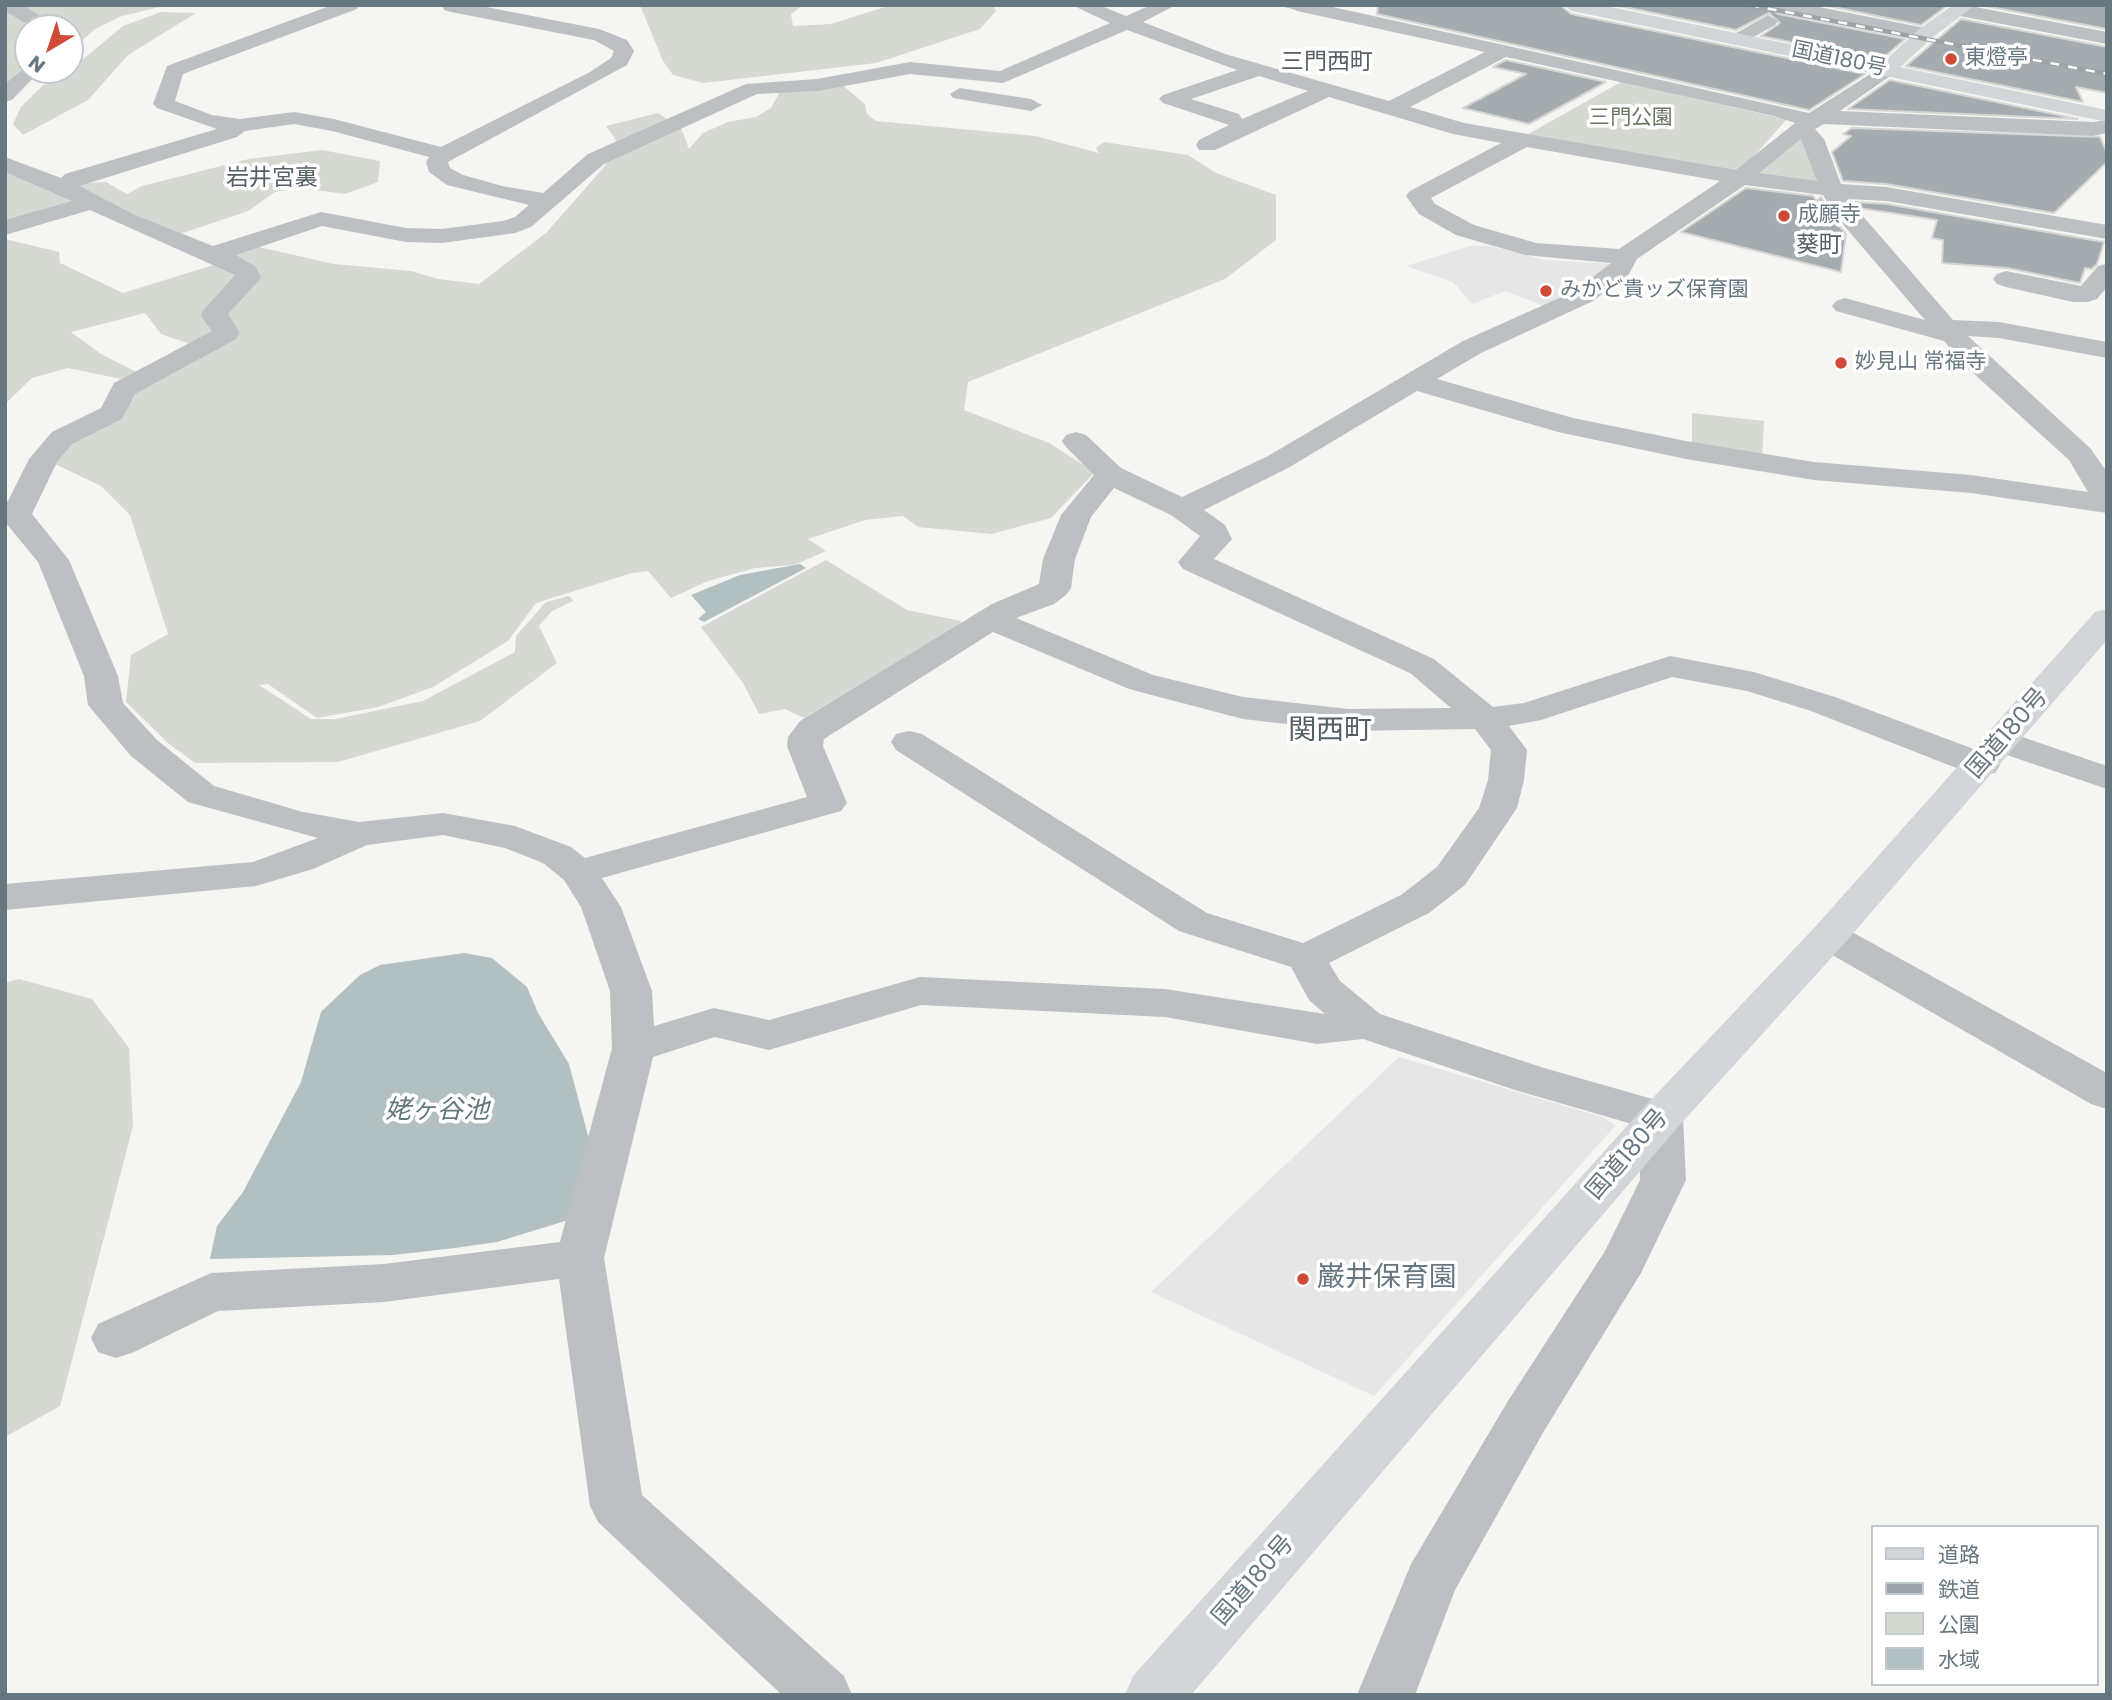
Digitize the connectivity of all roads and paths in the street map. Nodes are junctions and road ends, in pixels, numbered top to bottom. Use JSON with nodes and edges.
{"nodes":[{"id":1,"x":350,"y":5,"type":"edge"},
{"id":2,"x":453,"y":5,"type":"edge"},
{"id":3,"x":1081,"y":5,"type":"edge"},
{"id":4,"x":1167,"y":5,"type":"edge"},
{"id":5,"x":1297,"y":5,"type":"edge"},
{"id":6,"x":1578,"y":6,"type":"edge"},
{"id":7,"x":1961,"y":7,"type":"edge"},
{"id":8,"x":1774,"y":13,"type":"edge"},
{"id":9,"x":1128,"y":24,"type":"junction"},
{"id":10,"x":1926,"y":34,"type":"junction"},
{"id":11,"x":2107,"y":38,"type":"edge"},
{"id":12,"x":1736,"y":39,"type":"junction"},
{"id":13,"x":1504,"y":50,"type":"junction"},
{"id":14,"x":894,"y":70,"type":"junction"},
{"id":15,"x":1258,"y":70,"type":"junction"},
{"id":16,"x":1886,"y":70,"type":"junction"},
{"id":17,"x":1003,"y":77,"type":"junction"},
{"id":18,"x":1327,"y":90,"type":"junction"},
{"id":19,"x":1391,"y":109,"type":"junction"},
{"id":20,"x":2107,"y":116,"type":"edge"},
{"id":21,"x":1231,"y":118,"type":"dead end"},
{"id":22,"x":1813,"y":122,"type":"junction"},
{"id":23,"x":240,"y":125,"type":"junction"},
{"id":24,"x":2107,"y":126,"type":"edge"},
{"id":25,"x":1521,"y":141,"type":"junction"},
{"id":26,"x":1208,"y":145,"type":"dead end"},
{"id":27,"x":443,"y":154,"type":"junction"},
{"id":28,"x":5,"y":164,"type":"edge"},
{"id":29,"x":1741,"y":177,"type":"junction"},
{"id":30,"x":64,"y":188,"type":"junction"},
{"id":31,"x":1831,"y":189,"type":"junction"},
{"id":32,"x":550,"y":201,"type":"junction"},
{"id":33,"x":90,"y":203,"type":"junction"},
{"id":34,"x":5,"y":228,"type":"edge"},
{"id":35,"x":2107,"y":232,"type":"edge"},
{"id":36,"x":213,"y":254,"type":"junction"},
{"id":37,"x":1624,"y":257,"type":"junction"},
{"id":38,"x":2107,"y":271,"type":"edge"},
{"id":39,"x":2006,"y":279,"type":"dead end"},
{"id":40,"x":1845,"y":306,"type":"dead end"},
{"id":41,"x":1950,"y":331,"type":"junction"},
{"id":42,"x":2107,"y":350,"type":"edge"},
{"id":43,"x":1413,"y":381,"type":"junction"},
{"id":44,"x":1076,"y":441,"type":"dead end"},
{"id":45,"x":1110,"y":474,"type":"junction"},
{"id":46,"x":2107,"y":503,"type":"edge"},
{"id":47,"x":1182,"y":509,"type":"junction"},
{"id":48,"x":10,"y":512,"type":"edge"},
{"id":49,"x":991,"y":619,"type":"junction"},
{"id":50,"x":2107,"y":619,"type":"edge"},
{"id":51,"x":1485,"y":718,"type":"junction"},
{"id":52,"x":909,"y":742,"type":"dead end"},
{"id":53,"x":1992,"y":753,"type":"junction"},
{"id":54,"x":2107,"y":778,"type":"edge"},
{"id":55,"x":359,"y":834,"type":"junction"},
{"id":56,"x":579,"y":872,"type":"junction"},
{"id":57,"x":5,"y":897,"type":"edge"},
{"id":58,"x":1829,"y":936,"type":"junction"},
{"id":59,"x":1306,"y":958,"type":"junction"},
{"id":60,"x":1366,"y":1024,"type":"junction"},
{"id":61,"x":634,"y":1048,"type":"junction"},
{"id":62,"x":2107,"y":1093,"type":"edge"},
{"id":63,"x":1661,"y":1117,"type":"junction"},
{"id":64,"x":580,"y":1258,"type":"junction"},
{"id":65,"x":116,"y":1338,"type":"dead end"},
{"id":66,"x":822,"y":1695,"type":"edge"},
{"id":67,"x":1154,"y":1695,"type":"edge"},
{"id":68,"x":1386,"y":1695,"type":"edge"}],
"edges":[{"from":1,"to":23,"type":"street"},
{"from":2,"to":27,"type":"street"},
{"from":3,"to":9,"type":"street"},
{"from":4,"to":9,"type":"street"},
{"from":5,"to":13,"type":"street"},
{"from":6,"to":12,"type":"main road","name":"国道180号"},
{"from":7,"to":10,"type":"main road"},
{"from":7,"to":11,"type":"street"},
{"from":8,"to":10,"type":"street"},
{"from":8,"to":12,"type":"street"},
{"from":9,"to":15,"type":"street"},
{"from":9,"to":17,"type":"street"},
{"from":10,"to":16,"type":"main road"},
{"from":12,"to":16,"type":"main road","name":"国道180号"},
{"from":13,"to":19,"type":"street"},
{"from":13,"to":22,"type":"street"},
{"from":14,"to":17,"type":"street"},
{"from":14,"to":17,"type":"street"},
{"from":14,"to":32,"type":"street"},
{"from":15,"to":18,"type":"street"},
{"from":15,"to":21,"type":"street"},
{"from":16,"to":20,"type":"main road","name":"国道180号"},
{"from":16,"to":22,"type":"street"},
{"from":18,"to":19,"type":"street"},
{"from":18,"to":26,"type":"street"},
{"from":19,"to":25,"type":"street"},
{"from":22,"to":24,"type":"street"},
{"from":22,"to":29,"type":"street"},
{"from":22,"to":31,"type":"street"},
{"from":23,"to":27,"type":"street"},
{"from":23,"to":30,"type":"street"},
{"from":25,"to":29,"type":"street"},
{"from":25,"to":37,"type":"street"},
{"from":27,"to":32,"type":"street"},
{"from":28,"to":30,"type":"street"},
{"from":29,"to":31,"type":"street"},
{"from":29,"to":37,"type":"street"},
{"from":30,"to":33,"type":"street"},
{"from":31,"to":35,"type":"street"},
{"from":31,"to":41,"type":"street"},
{"from":32,"to":36,"type":"street"},
{"from":33,"to":34,"type":"street"},
{"from":33,"to":36,"type":"street"},
{"from":36,"to":48,"type":"street"},
{"from":37,"to":43,"type":"street"},
{"from":38,"to":39,"type":"street"},
{"from":40,"to":41,"type":"street"},
{"from":41,"to":42,"type":"street"},
{"from":41,"to":46,"type":"street"},
{"from":43,"to":46,"type":"street"},
{"from":43,"to":47,"type":"street"},
{"from":44,"to":45,"type":"street"},
{"from":45,"to":47,"type":"street"},
{"from":45,"to":49,"type":"street"},
{"from":47,"to":51,"type":"street"},
{"from":48,"to":55,"type":"street"},
{"from":49,"to":51,"type":"street"},
{"from":49,"to":56,"type":"street"},
{"from":50,"to":53,"type":"main road","name":"国道180号"},
{"from":51,"to":53,"type":"street"},
{"from":51,"to":59,"type":"street"},
{"from":52,"to":59,"type":"street"},
{"from":53,"to":54,"type":"street"},
{"from":53,"to":58,"type":"main road","name":"国道180号"},
{"from":55,"to":56,"type":"street"},
{"from":55,"to":57,"type":"street"},
{"from":56,"to":61,"type":"street"},
{"from":58,"to":62,"type":"street"},
{"from":58,"to":63,"type":"main road","name":"国道180号"},
{"from":59,"to":60,"type":"street"},
{"from":60,"to":61,"type":"street"},
{"from":60,"to":63,"type":"street"},
{"from":61,"to":64,"type":"street"},
{"from":63,"to":67,"type":"main road","name":"国道180号"},
{"from":63,"to":68,"type":"street"},
{"from":64,"to":65,"type":"street"},
{"from":64,"to":66,"type":"street"}]}
